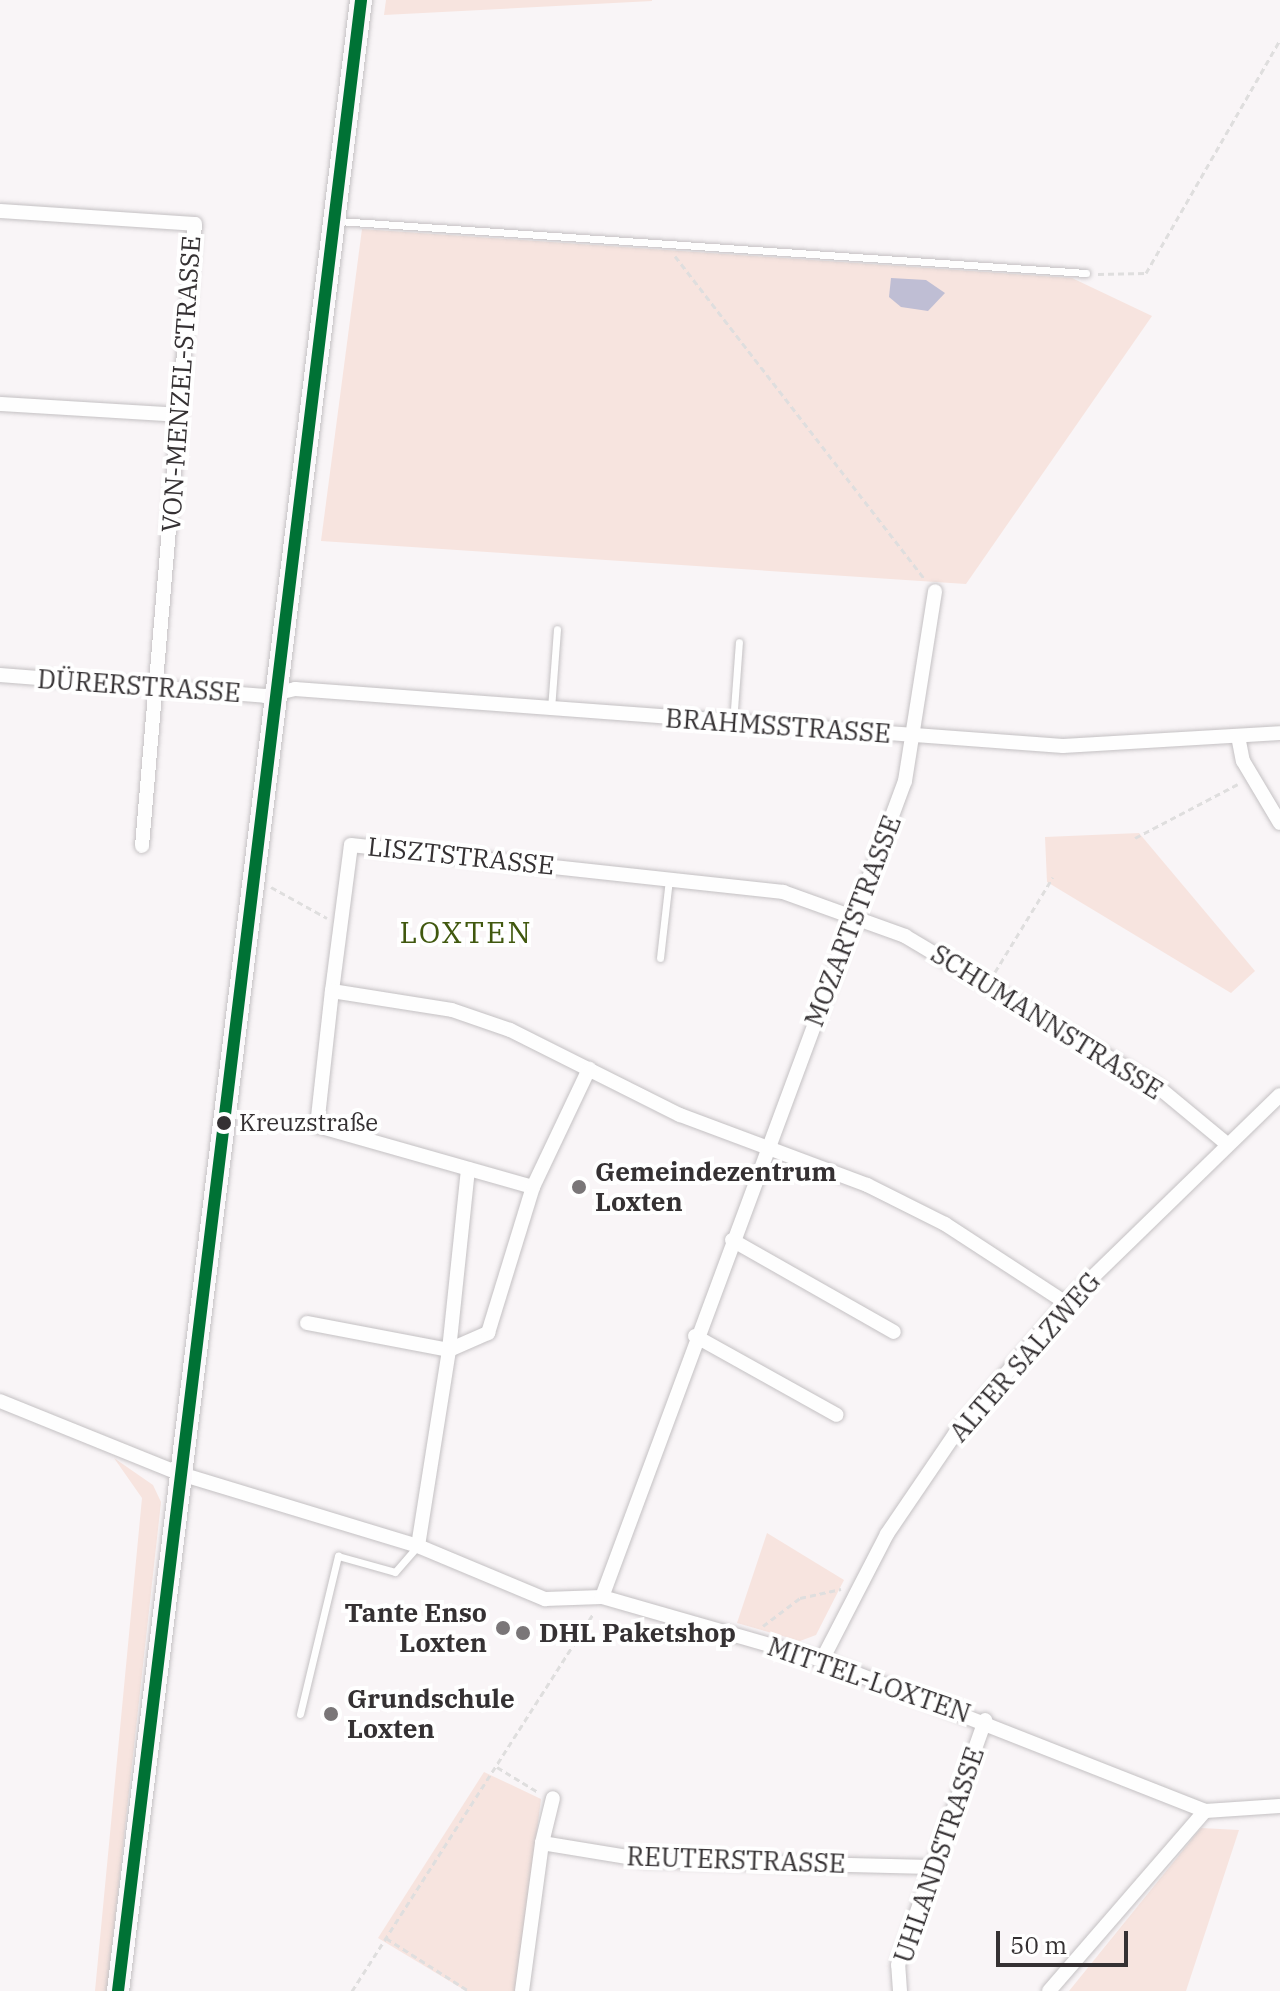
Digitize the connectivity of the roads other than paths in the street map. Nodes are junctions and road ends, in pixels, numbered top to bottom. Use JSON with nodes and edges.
{"nodes":[{"id":1,"x":361,"y":0,"type":"edge"},
{"id":2,"x":0,"y":211,"type":"edge"},
{"id":3,"x":337,"y":221,"type":"junction"},
{"id":4,"x":1086,"y":273,"type":"road end"},
{"id":5,"x":0,"y":404,"type":"edge"},
{"id":6,"x":179,"y":415,"type":"junction"},
{"id":7,"x":935,"y":591,"type":"road end"},
{"id":8,"x":557,"y":629,"type":"dead end"},
{"id":9,"x":739,"y":642,"type":"dead end"},
{"id":10,"x":0,"y":675,"type":"edge"},
{"id":11,"x":159,"y":689,"type":"junction"},
{"id":12,"x":278,"y":696,"type":"junction"},
{"id":13,"x":551,"y":709,"type":"junction"},
{"id":14,"x":733,"y":723,"type":"junction"},
{"id":15,"x":1280,"y":733,"type":"edge"},
{"id":16,"x":910,"y":736,"type":"junction"},
{"id":17,"x":1238,"y":736,"type":"junction"},
{"id":18,"x":1280,"y":823,"type":"edge"},
{"id":19,"x":142,"y":846,"type":"dead end"},
{"id":20,"x":669,"y":879,"type":"junction"},
{"id":21,"x":856,"y":917,"type":"junction"},
{"id":22,"x":660,"y":958,"type":"dead end"},
{"id":23,"x":332,"y":991,"type":"junction"},
{"id":24,"x":589,"y":1069,"type":"junction"},
{"id":25,"x":1280,"y":1095,"type":"edge"},
{"id":26,"x":767,"y":1145,"type":"junction"},
{"id":27,"x":1228,"y":1145,"type":"junction"},
{"id":28,"x":468,"y":1169,"type":"junction"},
{"id":29,"x":533,"y":1187,"type":"junction"},
{"id":30,"x":732,"y":1240,"type":"junction"},
{"id":31,"x":1066,"y":1303,"type":"junction"},
{"id":32,"x":307,"y":1323,"type":"dead end"},
{"id":33,"x":894,"y":1332,"type":"dead end"},
{"id":34,"x":695,"y":1336,"type":"junction"},
{"id":35,"x":449,"y":1350,"type":"junction"},
{"id":36,"x":0,"y":1401,"type":"edge"},
{"id":37,"x":837,"y":1415,"type":"dead end"},
{"id":38,"x":181,"y":1474,"type":"junction"},
{"id":39,"x":418,"y":1546,"type":"junction"},
{"id":40,"x":602,"y":1597,"type":"junction"},
{"id":41,"x":822,"y":1660,"type":"junction"},
{"id":42,"x":300,"y":1714,"type":"dead end"},
{"id":43,"x":985,"y":1720,"type":"junction"},
{"id":44,"x":553,"y":1798,"type":"road end"},
{"id":45,"x":1280,"y":1806,"type":"edge"},
{"id":46,"x":1205,"y":1811,"type":"junction"},
{"id":47,"x":542,"y":1843,"type":"junction"},
{"id":48,"x":931,"y":1867,"type":"junction"},
{"id":49,"x":118,"y":1991,"type":"edge"},
{"id":50,"x":522,"y":1991,"type":"edge"},
{"id":51,"x":900,"y":1991,"type":"edge"},
{"id":52,"x":1049,"y":1991,"type":"edge"}],
"edges":[{"from":1,"to":3,"type":"street"},
{"from":2,"to":6,"type":"street","name":"VON-MENZEL-STRASSE"},
{"from":3,"to":4,"type":"lane"},
{"from":3,"to":12,"type":"street"},
{"from":5,"to":6,"type":"street"},
{"from":6,"to":11,"type":"street","name":"VON-MENZEL-STRASSE"},
{"from":7,"to":16,"type":"street","name":"MOZARTSTRASSE"},
{"from":8,"to":13,"type":"lane"},
{"from":9,"to":14,"type":"lane"},
{"from":10,"to":11,"type":"street","name":"DÜRERSTRASSE"},
{"from":11,"to":12,"type":"street","name":"DÜRERSTRASSE"},
{"from":11,"to":19,"type":"street","name":"VON-MENZEL-STRASSE"},
{"from":12,"to":13,"type":"street","name":"BRAHMSSTRASSE"},
{"from":12,"to":38,"type":"street"},
{"from":13,"to":14,"type":"street","name":"BRAHMSSTRASSE"},
{"from":14,"to":16,"type":"street","name":"BRAHMSSTRASSE"},
{"from":15,"to":17,"type":"street","name":"BRAHMSSTRASSE"},
{"from":16,"to":17,"type":"street","name":"BRAHMSSTRASSE"},
{"from":16,"to":21,"type":"street","name":"MOZARTSTRASSE"},
{"from":17,"to":18,"type":"street"},
{"from":20,"to":21,"type":"street","name":"LISZTSTRASSE"},
{"from":20,"to":22,"type":"lane"},
{"from":20,"to":23,"type":"street","name":"LISZTSTRASSE"},
{"from":21,"to":26,"type":"street","name":"MOZARTSTRASSE"},
{"from":21,"to":27,"type":"street","name":"SCHUMANNSTRASSE"},
{"from":23,"to":24,"type":"street"},
{"from":23,"to":28,"type":"street","name":"LISZTSTRASSE"},
{"from":24,"to":26,"type":"street"},
{"from":24,"to":29,"type":"street"},
{"from":25,"to":27,"type":"street","name":"ALTER SALZWEG"},
{"from":26,"to":30,"type":"street","name":"MOZARTSTRASSE"},
{"from":26,"to":31,"type":"street"},
{"from":27,"to":31,"type":"street","name":"ALTER SALZWEG"},
{"from":28,"to":29,"type":"street"},
{"from":28,"to":35,"type":"street"},
{"from":29,"to":35,"type":"street"},
{"from":30,"to":33,"type":"street"},
{"from":30,"to":34,"type":"street","name":"MOZARTSTRASSE"},
{"from":31,"to":41,"type":"street","name":"ALTER SALZWEG"},
{"from":32,"to":35,"type":"street"},
{"from":34,"to":37,"type":"street"},
{"from":34,"to":40,"type":"street","name":"MOZARTSTRASSE"},
{"from":35,"to":39,"type":"street"},
{"from":36,"to":38,"type":"street"},
{"from":38,"to":39,"type":"street","name":"MITTEL-LOXTEN"},
{"from":38,"to":49,"type":"street"},
{"from":39,"to":40,"type":"street","name":"MITTEL-LOXTEN"},
{"from":39,"to":42,"type":"lane"},
{"from":40,"to":41,"type":"street","name":"MITTEL-LOXTEN"},
{"from":41,"to":43,"type":"street","name":"MITTEL-LOXTEN"},
{"from":43,"to":46,"type":"street","name":"MITTEL-LOXTEN"},
{"from":43,"to":48,"type":"street","name":"UHLANDSTRASSE"},
{"from":44,"to":47,"type":"street"},
{"from":45,"to":46,"type":"street","name":"MITTEL-LOXTEN"},
{"from":46,"to":52,"type":"street"},
{"from":47,"to":48,"type":"street","name":"REUTERSTRASSE"},
{"from":47,"to":50,"type":"street"},
{"from":48,"to":51,"type":"street","name":"UHLANDSTRASSE"}]}
